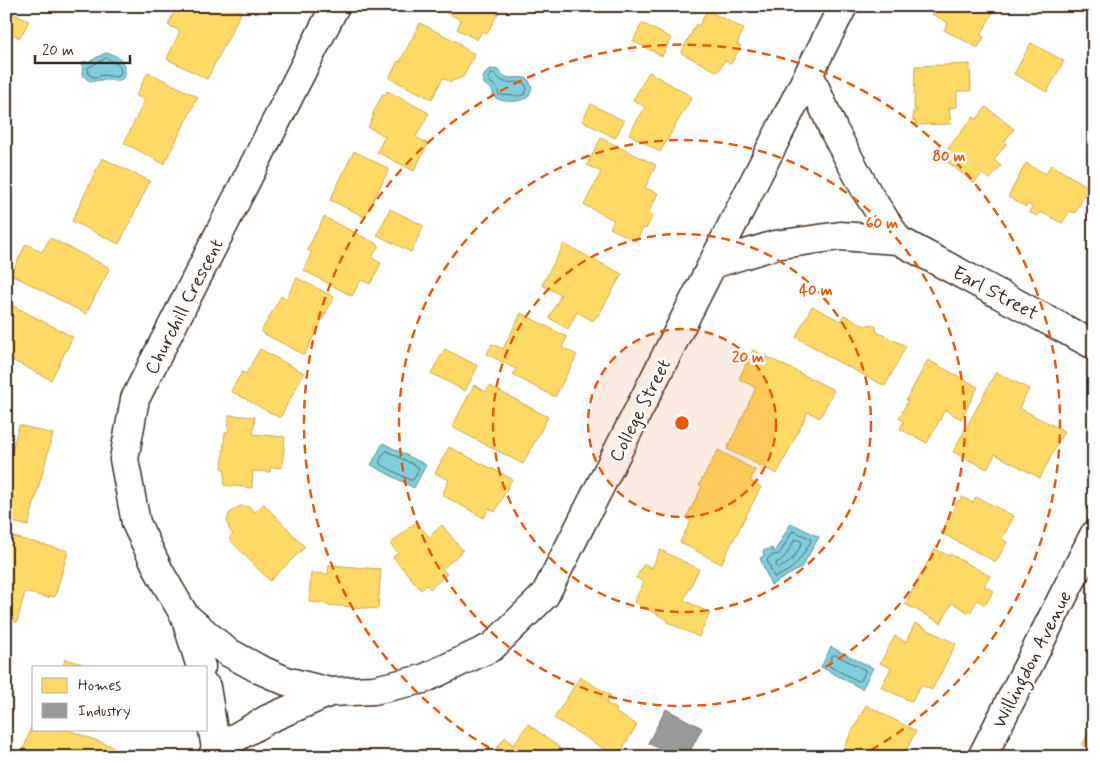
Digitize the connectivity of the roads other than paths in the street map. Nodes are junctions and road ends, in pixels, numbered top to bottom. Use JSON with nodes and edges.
{"nodes":[{"id":1,"x":335,"y":6,"type":"edge"},
{"id":2,"x":843,"y":6,"type":"edge"},
{"id":3,"x":809,"y":74,"type":"junction"},
{"id":4,"x":898,"y":240,"type":"junction"},
{"id":5,"x":713,"y":264,"type":"junction"},
{"id":6,"x":1094,"y":345,"type":"edge"},
{"id":7,"x":1094,"y":535,"type":"edge"},
{"id":8,"x":185,"y":616,"type":"junction"},
{"id":9,"x":201,"y":666,"type":"edge"},
{"id":10,"x":259,"y":669,"type":"joint"},
{"id":11,"x":330,"y":692,"type":"junction"},
{"id":12,"x":208,"y":704,"type":"edge"},
{"id":13,"x":214,"y":753,"type":"edge"},
{"id":14,"x":982,"y":757,"type":"edge"}],
"edges":[{"from":1,"to":8,"type":"street","name":"Churchill Crescent"},
{"from":2,"to":3,"type":"street","name":"College Street"},
{"from":3,"to":4,"type":"street","name":"Earl Street"},
{"from":3,"to":5,"type":"street","name":"College Street"},
{"from":4,"to":5,"type":"street","name":"Earl Street"},
{"from":4,"to":6,"type":"street","name":"Earl Street"},
{"from":5,"to":11,"type":"street","name":"College Street"},
{"from":7,"to":14,"type":"street","name":"Willingdon Avenue"},
{"from":8,"to":9,"type":"street","name":"Churchill Crescent"},
{"from":8,"to":10,"type":"street","name":"Churchill Crescent"},
{"from":10,"to":11,"type":"street","name":"College Street"},
{"from":11,"to":13,"type":"street","name":"College Street"},
{"from":12,"to":13,"type":"street"}]}
